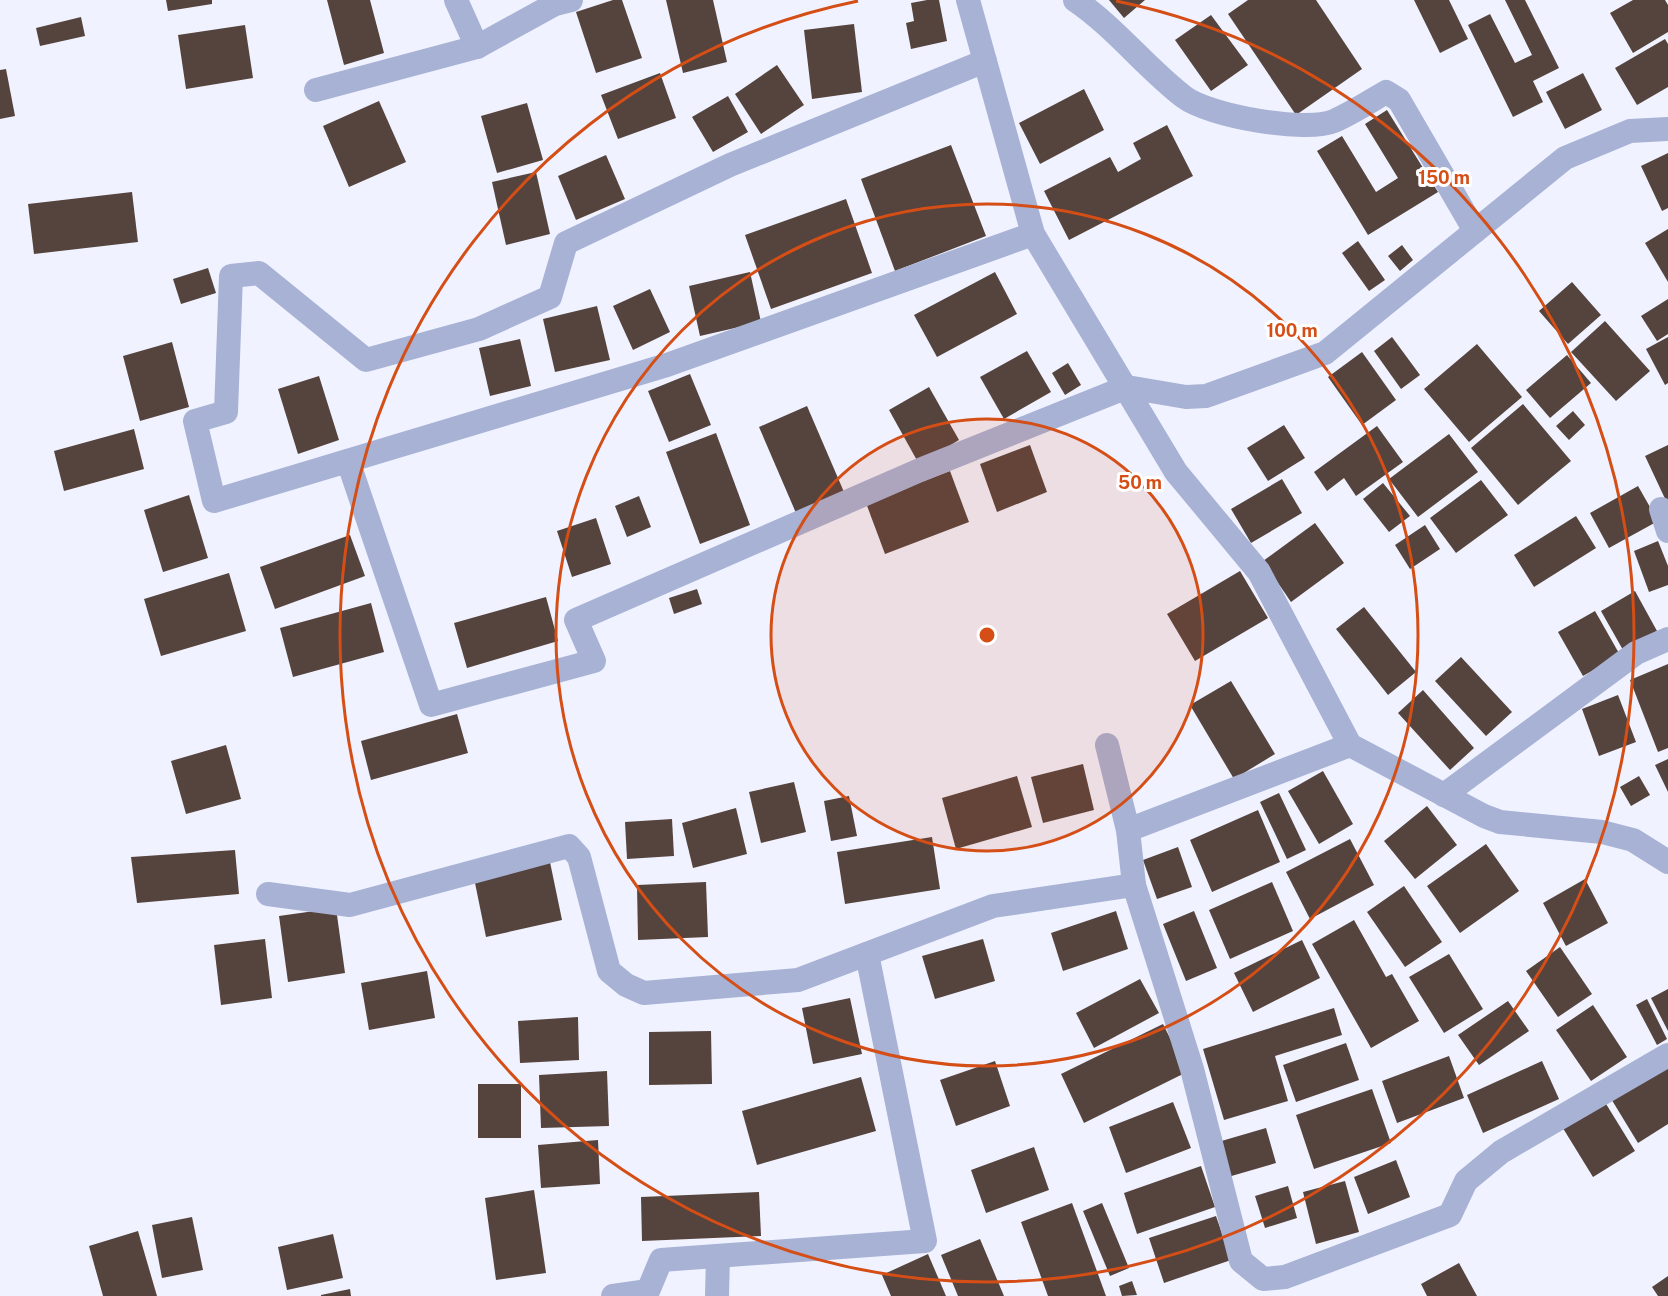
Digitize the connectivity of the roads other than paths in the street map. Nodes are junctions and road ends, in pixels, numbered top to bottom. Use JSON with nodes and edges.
{"nodes":[{"id":1,"x":456,"y":0,"type":"edge"},
{"id":2,"x":571,"y":0,"type":"edge"},
{"id":3,"x":968,"y":0,"type":"edge"},
{"id":4,"x":1075,"y":0,"type":"edge"},
{"id":5,"x":477,"y":46,"type":"junction"},
{"id":6,"x":985,"y":61,"type":"junction"},
{"id":7,"x":316,"y":90,"type":"dead end"},
{"id":8,"x":1668,"y":129,"type":"edge"},
{"id":9,"x":1475,"y":231,"type":"junction"},
{"id":10,"x":1033,"y":234,"type":"junction"},
{"id":11,"x":1128,"y":387,"type":"junction"},
{"id":12,"x":348,"y":461,"type":"junction"},
{"id":13,"x":1668,"y":639,"type":"edge"},
{"id":14,"x":1107,"y":745,"type":"dead end"},
{"id":15,"x":1350,"y":745,"type":"junction"},
{"id":16,"x":1444,"y":795,"type":"junction"},
{"id":17,"x":1128,"y":830,"type":"junction"},
{"id":18,"x":1668,"y":862,"type":"edge"},
{"id":19,"x":1134,"y":885,"type":"junction"},
{"id":20,"x":268,"y":894,"type":"dead end"},
{"id":21,"x":867,"y":954,"type":"junction"},
{"id":22,"x":1668,"y":1055,"type":"edge"},
{"id":23,"x":718,"y":1256,"type":"junction"},
{"id":24,"x":613,"y":1296,"type":"edge"},
{"id":25,"x":717,"y":1296,"type":"edge"}],
"edges":[{"from":1,"to":5,"type":"street"},
{"from":2,"to":5,"type":"street"},
{"from":3,"to":6,"type":"street"},
{"from":4,"to":9,"type":"street"},
{"from":5,"to":7,"type":"street"},
{"from":6,"to":10,"type":"street"},
{"from":6,"to":12,"type":"street"},
{"from":8,"to":9,"type":"street"},
{"from":9,"to":11,"type":"street"},
{"from":10,"to":11,"type":"street"},
{"from":10,"to":12,"type":"street"},
{"from":11,"to":12,"type":"street"},
{"from":11,"to":15,"type":"street"},
{"from":13,"to":16,"type":"street"},
{"from":14,"to":17,"type":"street"},
{"from":15,"to":16,"type":"street"},
{"from":15,"to":17,"type":"street"},
{"from":16,"to":18,"type":"street"},
{"from":17,"to":19,"type":"street"},
{"from":19,"to":21,"type":"street"},
{"from":19,"to":22,"type":"street"},
{"from":20,"to":21,"type":"street"},
{"from":21,"to":23,"type":"street"},
{"from":23,"to":24,"type":"street"},
{"from":23,"to":25,"type":"street"}]}
